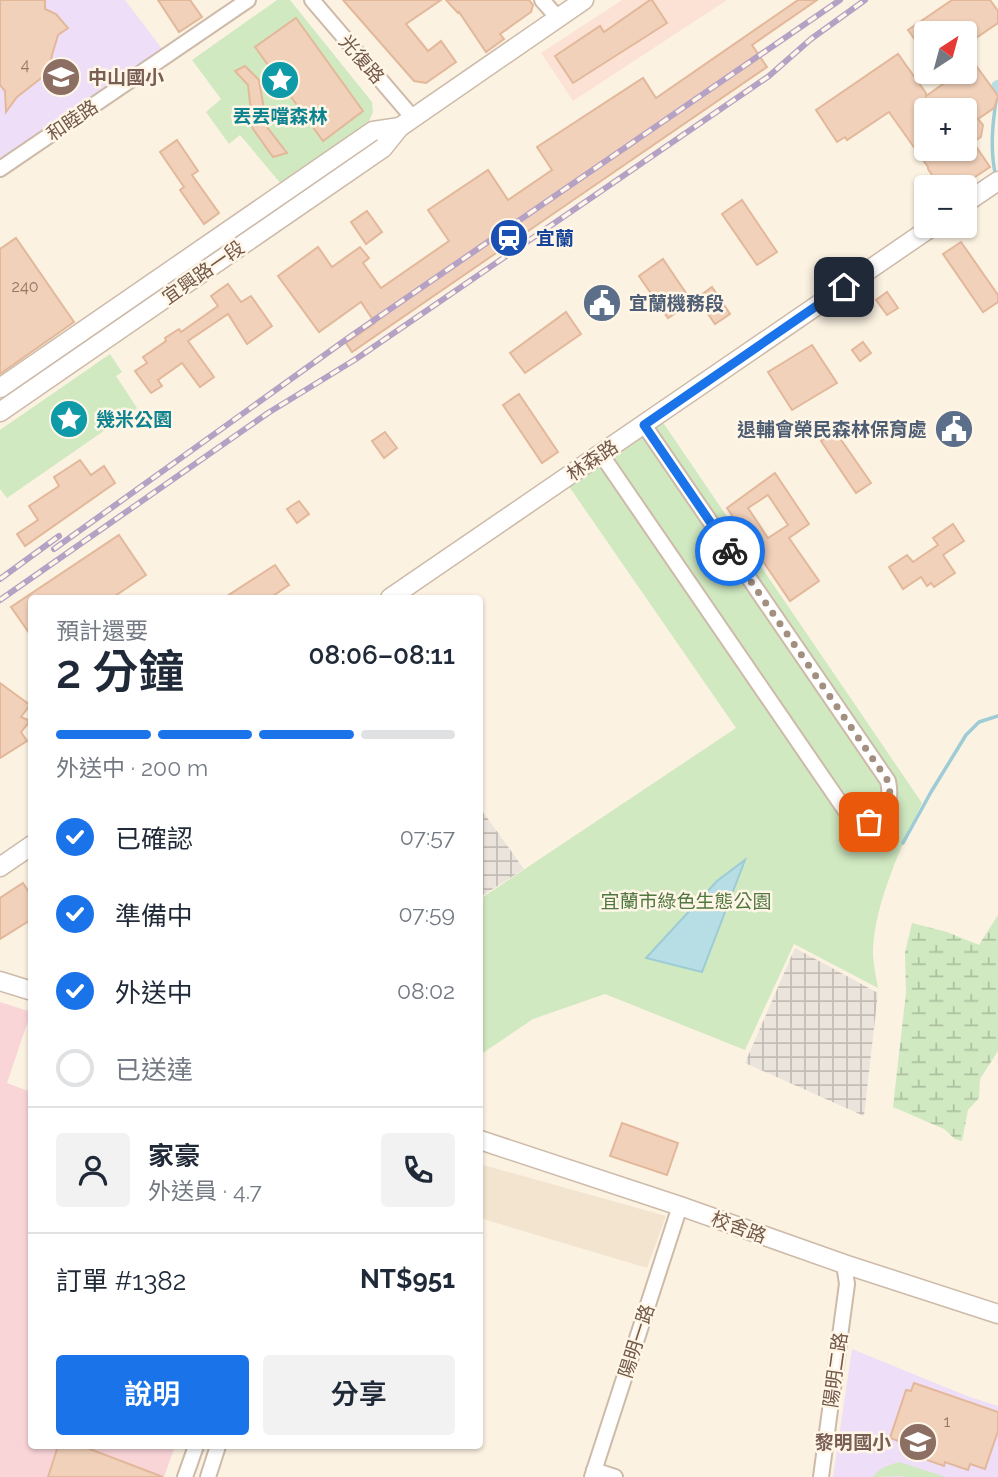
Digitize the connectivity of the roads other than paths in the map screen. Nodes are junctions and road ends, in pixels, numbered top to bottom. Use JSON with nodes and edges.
{"nodes":[{"id":1,"x":248,"y":0,"type":"edge"},
{"id":2,"x":312,"y":0,"type":"edge"},
{"id":3,"x":542,"y":0,"type":"edge"},
{"id":4,"x":584,"y":0,"type":"edge"},
{"id":5,"x":558,"y":18,"type":"junction"},
{"id":6,"x":406,"y":122,"type":"junction"},
{"id":7,"x":0,"y":169,"type":"edge"},
{"id":8,"x":998,"y":181,"type":"edge"},
{"id":9,"x":977,"y":195,"type":"edge"},
{"id":10,"x":916,"y":238,"type":"edge"},
{"id":11,"x":0,"y":388,"type":"edge"},
{"id":12,"x":0,"y":412,"type":"edge"},
{"id":13,"x":644,"y":425,"type":"junction"},
{"id":14,"x":601,"y":454,"type":"junction"},
{"id":15,"x":394,"y":595,"type":"edge"},
{"id":16,"x":28,"y":848,"type":"edge"},
{"id":17,"x":0,"y":867,"type":"edge"},
{"id":18,"x":0,"y":981,"type":"edge"},
{"id":19,"x":28,"y":990,"type":"edge"},
{"id":20,"x":483,"y":1141,"type":"edge"},
{"id":21,"x":680,"y":1206,"type":"junction"},
{"id":22,"x":844,"y":1264,"type":"junction"},
{"id":23,"x":998,"y":1314,"type":"edge"},
{"id":24,"x":195,"y":1449,"type":"edge"},
{"id":25,"x":217,"y":1449,"type":"edge"},
{"id":26,"x":593,"y":1474,"type":"edge"},
{"id":27,"x":185,"y":1477,"type":"edge"},
{"id":28,"x":208,"y":1477,"type":"edge"},
{"id":29,"x":615,"y":1477,"type":"edge"},
{"id":30,"x":821,"y":1477,"type":"edge"}],
"edges":[{"from":1,"to":7,"type":"street","name":"和睦路"},
{"from":2,"to":6,"type":"street","name":"光復路"},
{"from":3,"to":5,"type":"street"},
{"from":4,"to":5,"type":"street","name":"宜興路一段"},
{"from":5,"to":6,"type":"street","name":"宜興路一段"},
{"from":6,"to":11,"type":"street","name":"宜興路一段"},
{"from":6,"to":12,"type":"street","name":"宜興路一段"},
{"from":8,"to":9,"type":"street"},
{"from":10,"to":13,"type":"street","name":"林森路"},
{"from":13,"to":14,"type":"street","name":"林森路"},
{"from":13,"to":14,"type":"street"},
{"from":14,"to":15,"type":"street","name":"林森路"},
{"from":16,"to":17,"type":"street"},
{"from":18,"to":19,"type":"street"},
{"from":20,"to":21,"type":"street","name":"校舍路"},
{"from":21,"to":22,"type":"street","name":"校舍路"},
{"from":21,"to":26,"type":"street","name":"陽明一路"},
{"from":22,"to":23,"type":"street","name":"校舍路"},
{"from":22,"to":30,"type":"street","name":"陽明二路"},
{"from":24,"to":27,"type":"street"},
{"from":25,"to":28,"type":"street"},
{"from":26,"to":29,"type":"street"}]}
